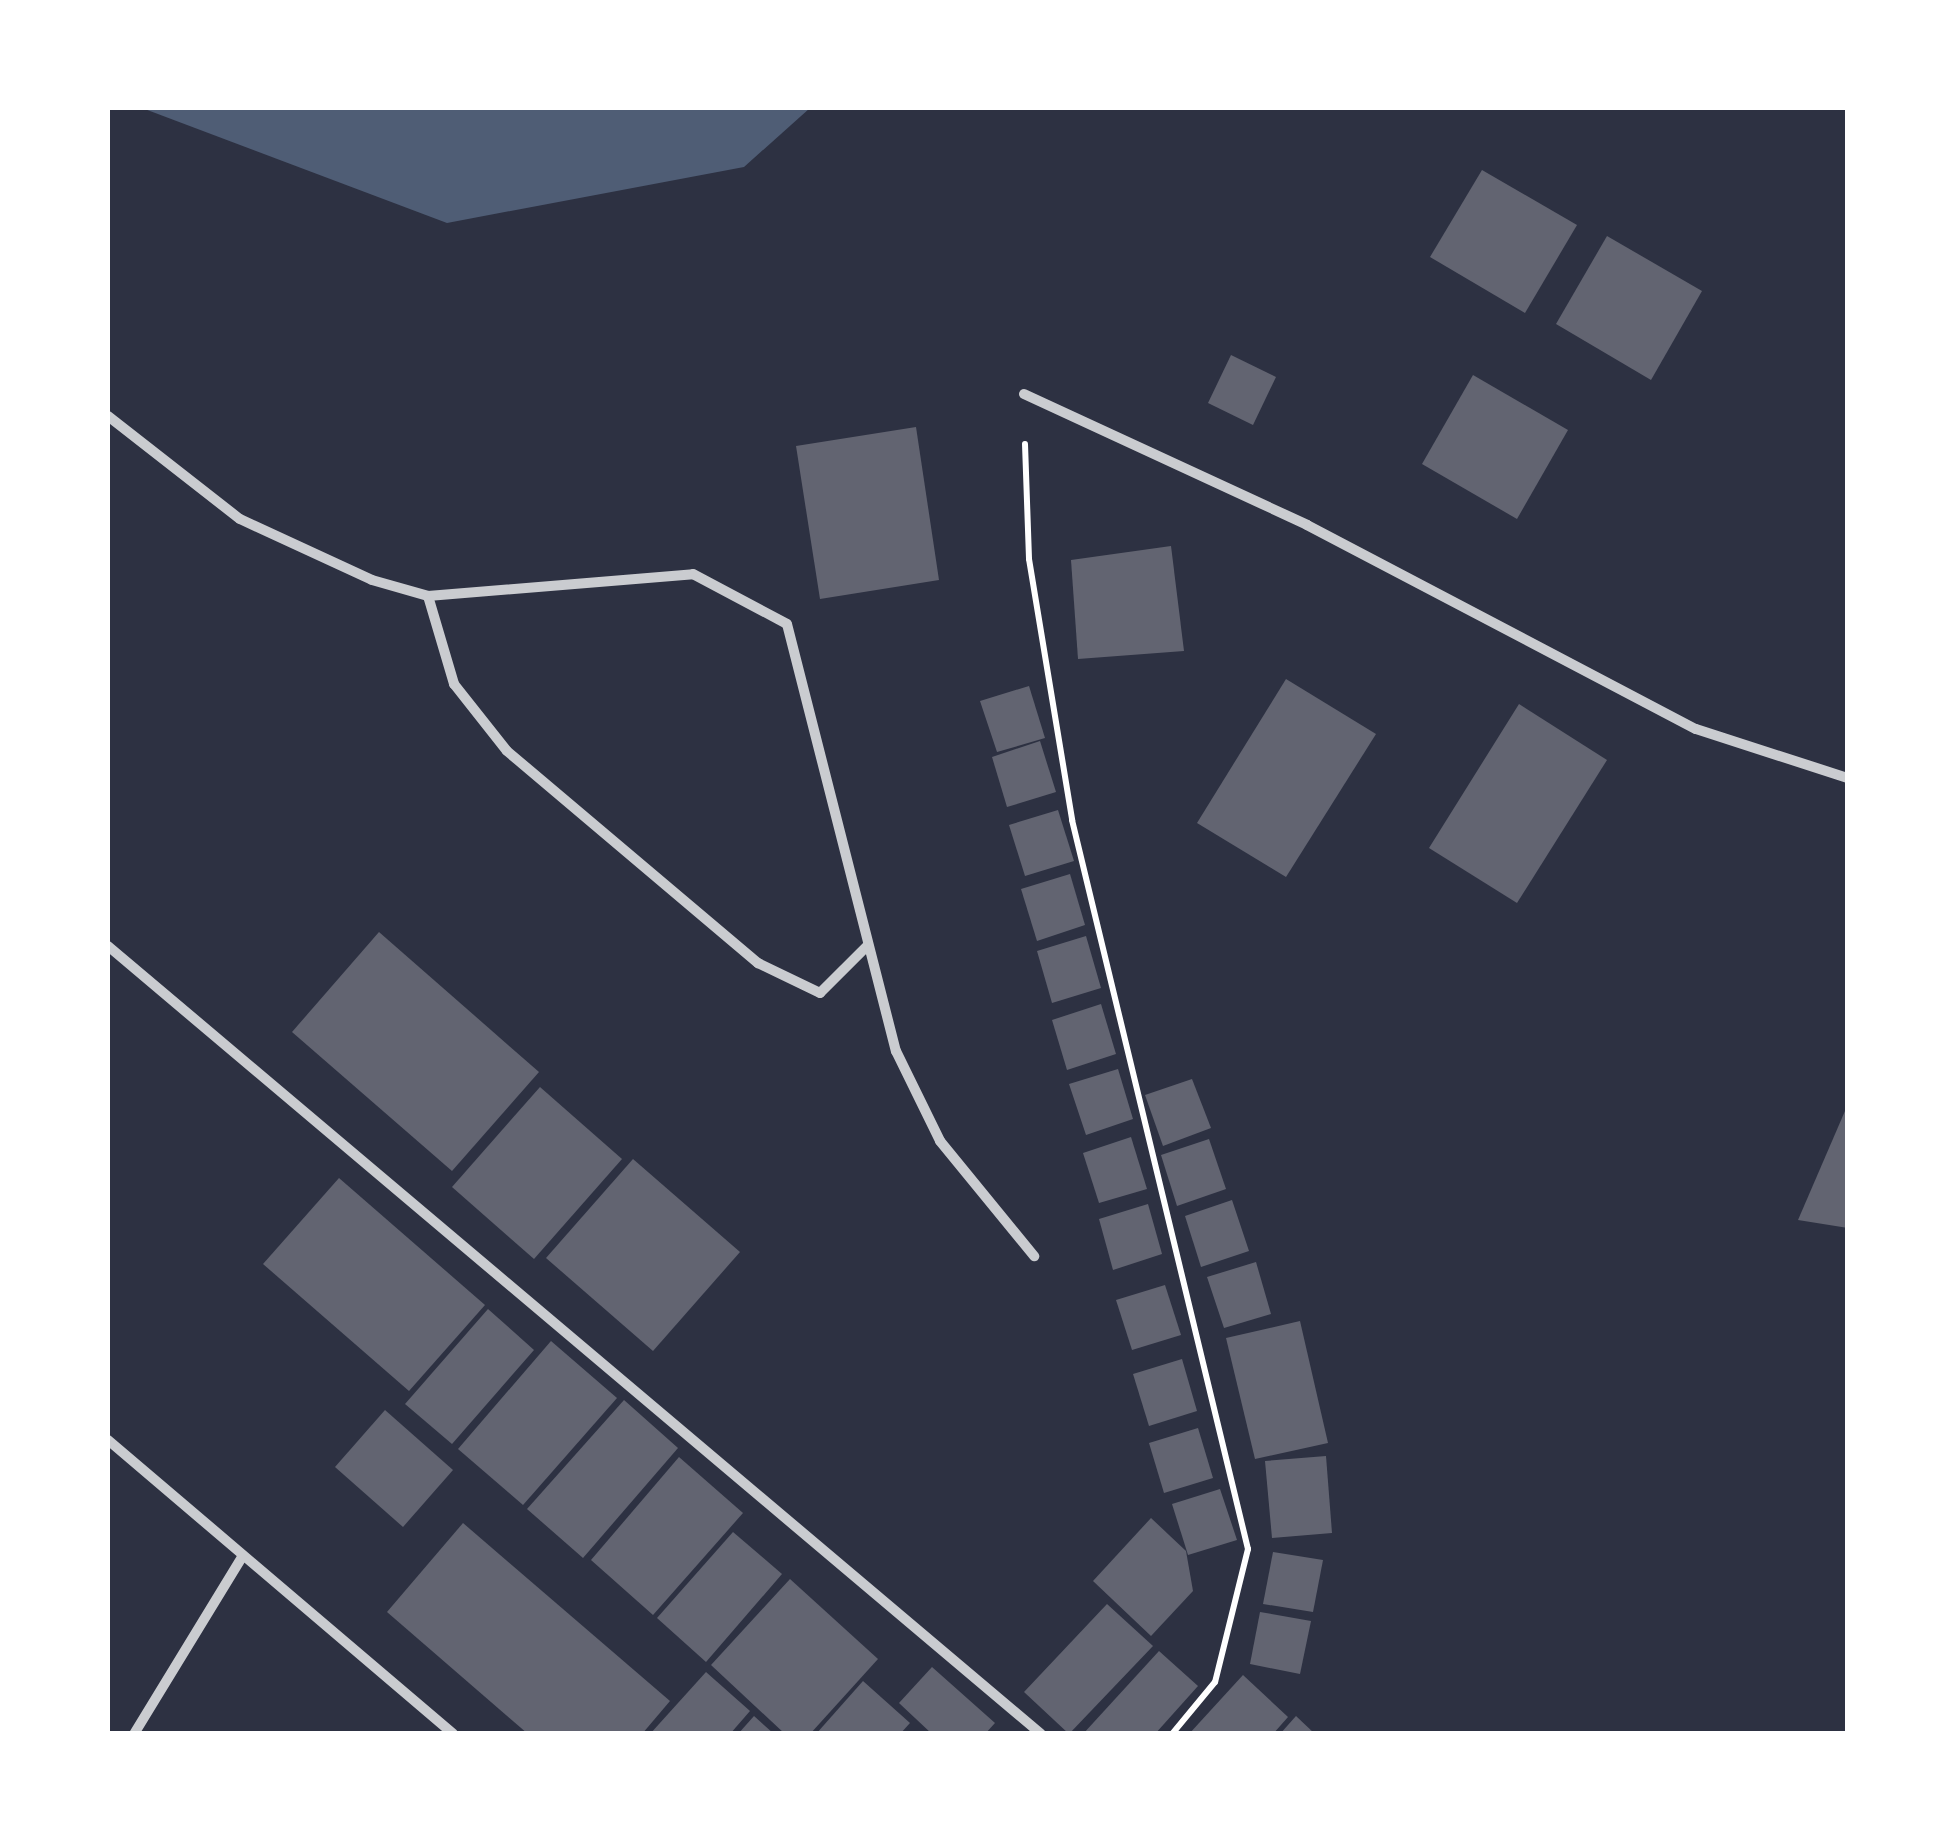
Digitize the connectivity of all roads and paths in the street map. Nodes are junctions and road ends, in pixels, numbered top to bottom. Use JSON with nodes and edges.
{"nodes":[{"id":1,"x":1024,"y":394,"type":"joint"},
{"id":2,"x":108,"y":416,"type":"edge"},
{"id":3,"x":428,"y":596,"type":"junction"},
{"id":4,"x":1848,"y":778,"type":"edge"},
{"id":5,"x":868,"y":945,"type":"junction"},
{"id":6,"x":108,"y":946,"type":"edge"},
{"id":7,"x":1034,"y":1256,"type":"dead end"},
{"id":8,"x":108,"y":1440,"type":"edge"},
{"id":9,"x":242,"y":1557,"type":"junction"},
{"id":10,"x":134,"y":1734,"type":"edge"},
{"id":11,"x":453,"y":1734,"type":"edge"},
{"id":12,"x":1041,"y":1734,"type":"edge"},
{"id":13,"x":1172,"y":1734,"type":"edge"}],
"edges":[{"from":1,"to":4,"type":"street"},
{"from":1,"to":13,"type":"path"},
{"from":2,"to":3,"type":"street"},
{"from":3,"to":5,"type":"street"},
{"from":3,"to":5,"type":"street"},
{"from":5,"to":7,"type":"street"},
{"from":6,"to":12,"type":"street"},
{"from":8,"to":9,"type":"street"},
{"from":9,"to":10,"type":"street"},
{"from":9,"to":11,"type":"street"}]}
